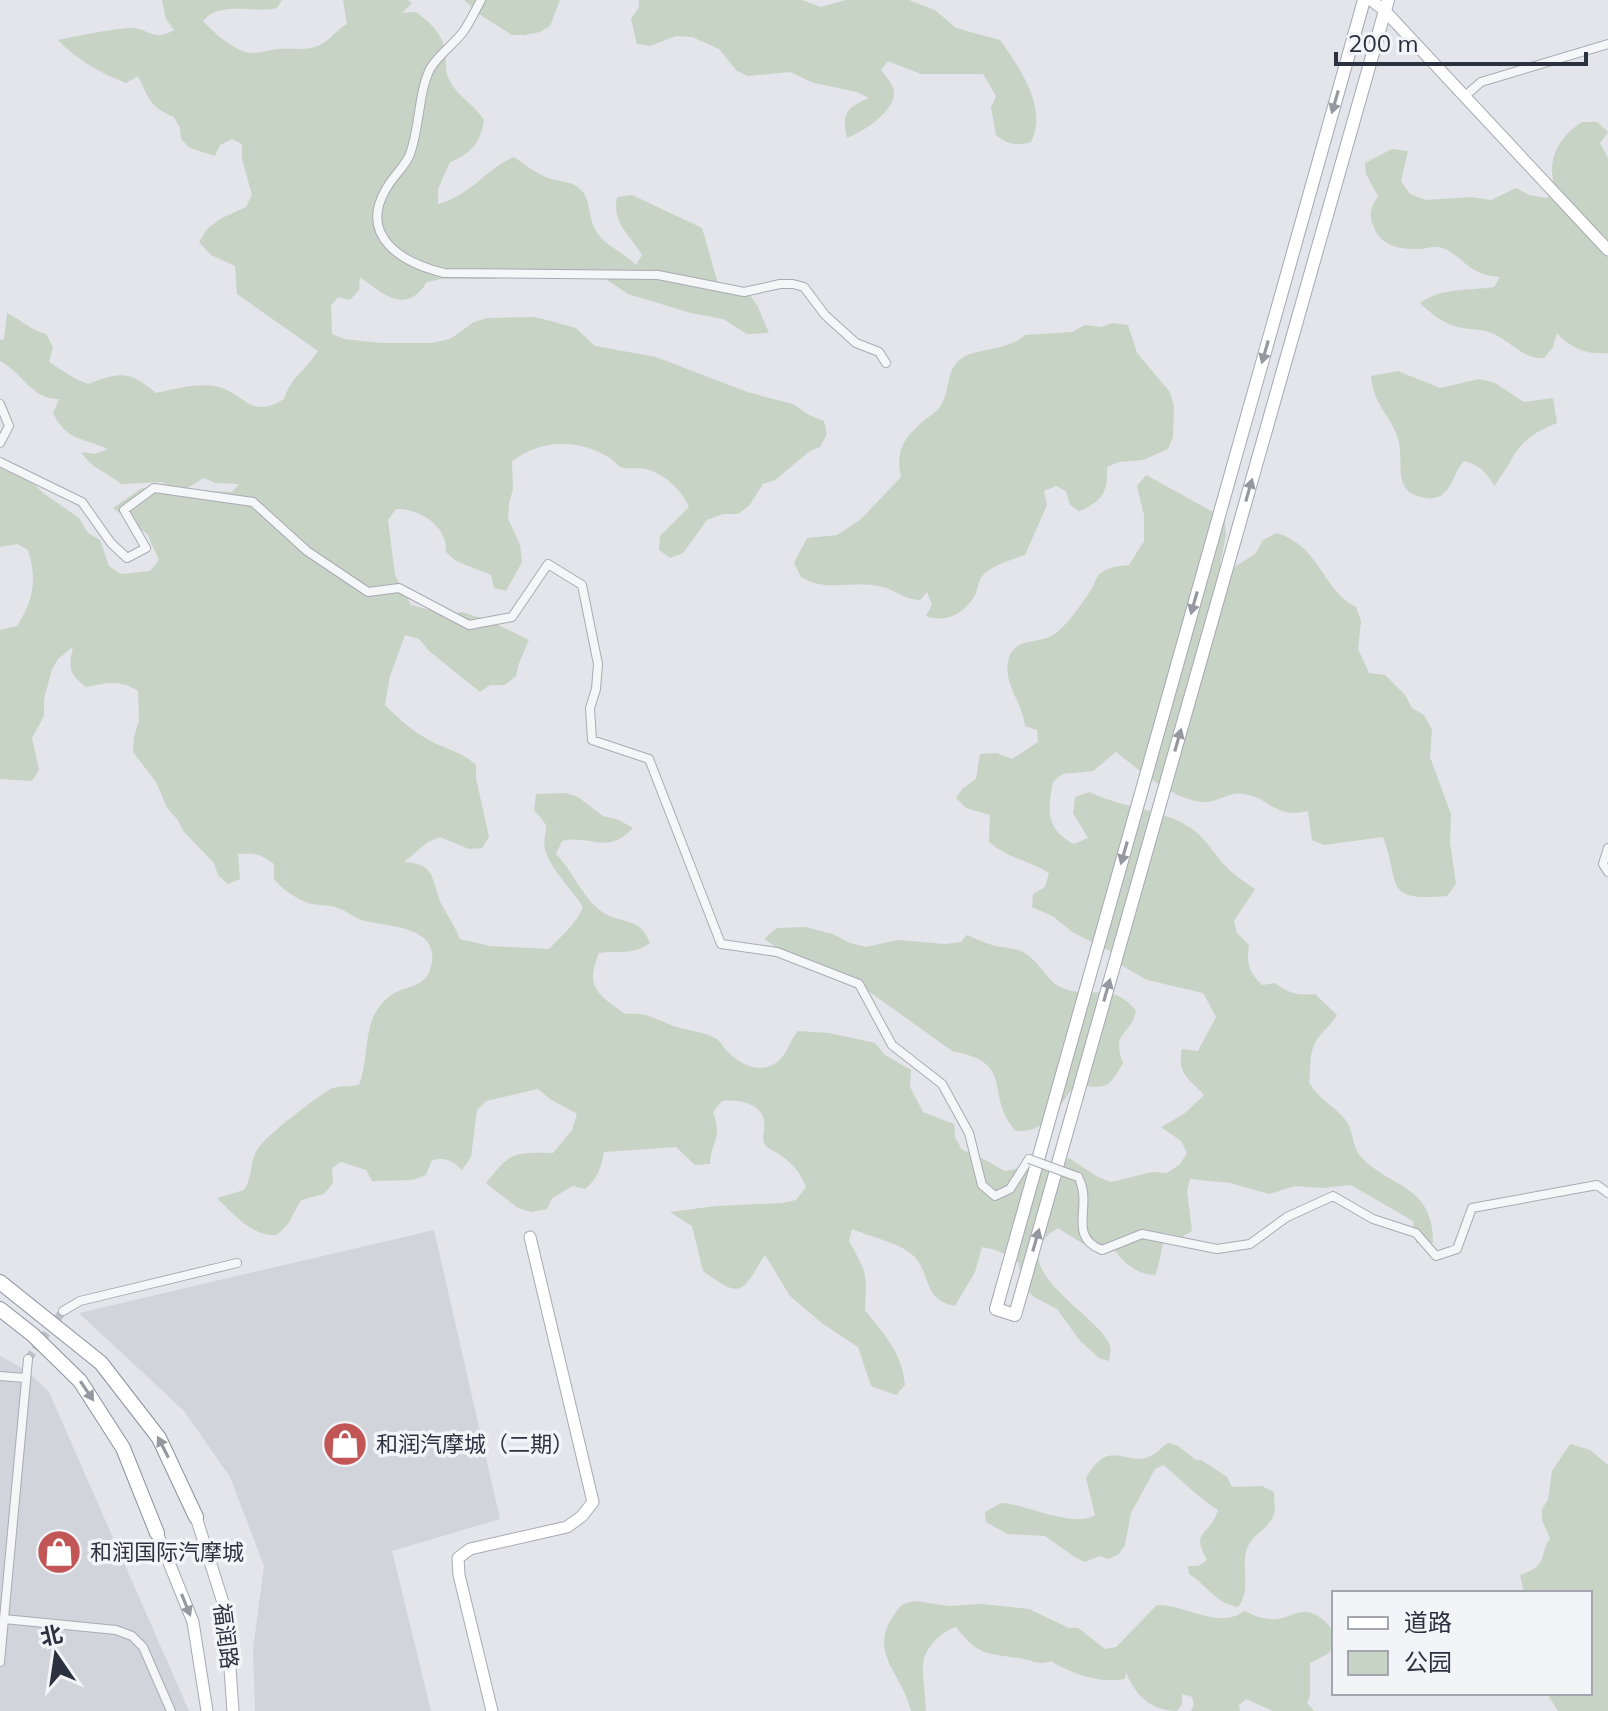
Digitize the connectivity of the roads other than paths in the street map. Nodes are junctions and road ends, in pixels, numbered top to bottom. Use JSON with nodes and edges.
{"nodes":[{"id":1,"x":481,"y":0,"type":"edge"},
{"id":2,"x":1364,"y":0,"type":"edge"},
{"id":3,"x":1371,"y":0,"type":"edge"},
{"id":4,"x":1386,"y":5,"type":"edge"},
{"id":5,"x":1608,"y":44,"type":"edge"},
{"id":6,"x":1465,"y":96,"type":"junction"},
{"id":7,"x":1608,"y":250,"type":"edge"},
{"id":8,"x":886,"y":363,"type":"dead end"},
{"id":9,"x":0,"y":404,"type":"edge"},
{"id":10,"x":0,"y":443,"type":"edge"},
{"id":11,"x":0,"y":462,"type":"edge"},
{"id":12,"x":1608,"y":848,"type":"edge"},
{"id":13,"x":1608,"y":872,"type":"edge"},
{"id":14,"x":1608,"y":1193,"type":"edge"},
{"id":15,"x":530,"y":1237,"type":"dead end"},
{"id":16,"x":237,"y":1263,"type":"dead end"},
{"id":17,"x":0,"y":1282,"type":"edge"},
{"id":18,"x":0,"y":1290,"type":"edge"},
{"id":19,"x":32,"y":1306,"type":"junction"},
{"id":20,"x":0,"y":1309,"type":"edge"},
{"id":21,"x":63,"y":1311,"type":"tunnel mouth"},
{"id":22,"x":0,"y":1319,"type":"edge"},
{"id":23,"x":33,"y":1335,"type":"junction"},
{"id":24,"x":28,"y":1359,"type":"tunnel mouth"},
{"id":25,"x":0,"y":1376,"type":"edge"},
{"id":26,"x":25,"y":1378,"type":"junction"},
{"id":27,"x":196,"y":1517,"type":"joint"},
{"id":28,"x":157,"y":1533,"type":"joint"},
{"id":29,"x":4,"y":1619,"type":"junction"},
{"id":30,"x":0,"y":1662,"type":"edge"},
{"id":31,"x":171,"y":1711,"type":"edge"},
{"id":32,"x":207,"y":1711,"type":"edge"},
{"id":33,"x":233,"y":1711,"type":"edge"},
{"id":34,"x":492,"y":1711,"type":"edge"}],
"edges":[{"from":1,"to":8,"type":"street"},
{"from":2,"to":4,"type":"main road","one_way":true},
{"from":3,"to":4,"type":"street"},
{"from":4,"to":6,"type":"street"},
{"from":5,"to":6,"type":"street"},
{"from":6,"to":7,"type":"street"},
{"from":9,"to":10,"type":"street"},
{"from":11,"to":14,"type":"street","bridge":true},
{"from":12,"to":13,"type":"street"},
{"from":15,"to":34,"type":"street"},
{"from":16,"to":21,"type":"street"},
{"from":17,"to":19,"type":"highway"},
{"from":18,"to":19,"type":"highway"},
{"from":27,"to":19,"type":"highway","one_way":true},
{"from":20,"to":23,"type":"highway"},
{"from":22,"to":23,"type":"highway"},
{"from":23,"to":28,"type":"highway","one_way":true},
{"from":24,"to":26,"type":"street"},
{"from":25,"to":26,"type":"street"},
{"from":26,"to":29,"type":"street"},
{"from":27,"to":33,"type":"street","name":"福润路"},
{"from":28,"to":32,"type":"street","name":"福润路","one_way":true},
{"from":29,"to":30,"type":"street"},
{"from":29,"to":31,"type":"street"}]}
